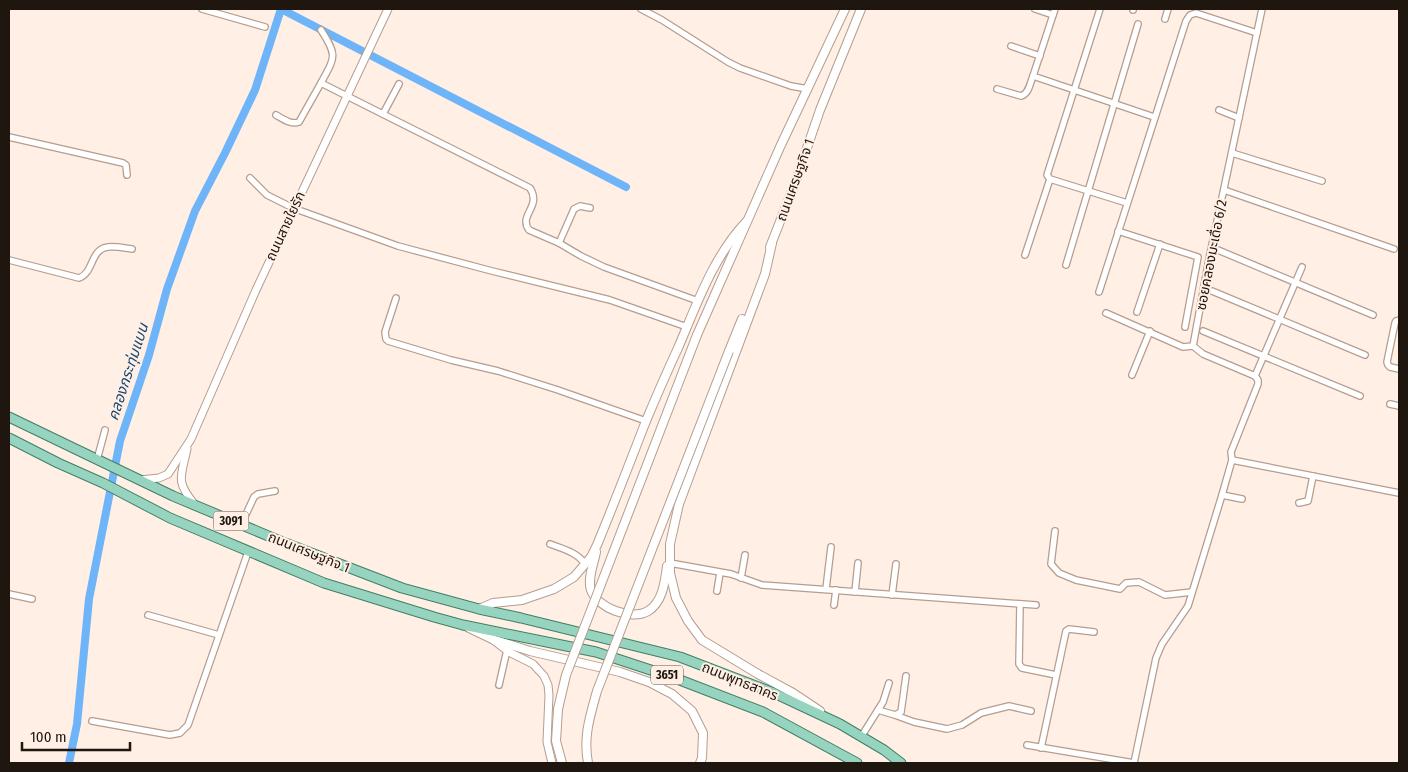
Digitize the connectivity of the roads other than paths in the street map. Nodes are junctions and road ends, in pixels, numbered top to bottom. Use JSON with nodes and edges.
{"nodes":[{"id":1,"x":202,"y":9,"type":"edge"},
{"id":2,"x":388,"y":9,"type":"edge"},
{"id":3,"x":641,"y":9,"type":"edge"},
{"id":4,"x":845,"y":9,"type":"edge"},
{"id":5,"x":861,"y":9,"type":"edge"},
{"id":6,"x":1035,"y":9,"type":"edge"},
{"id":7,"x":1100,"y":9,"type":"edge"},
{"id":8,"x":1168,"y":9,"type":"edge"},
{"id":9,"x":1212,"y":9,"type":"edge"},
{"id":10,"x":1262,"y":9,"type":"edge"},
{"id":11,"x":1054,"y":12,"type":"edge"},
{"id":12,"x":1210,"y":17,"type":"junction"},
{"id":13,"x":1165,"y":19,"type":"dead end"},
{"id":14,"x":1138,"y":24,"type":"dead end"},
{"id":15,"x":265,"y":27,"type":"dead end"},
{"id":16,"x":321,"y":30,"type":"dead end"},
{"id":17,"x":1257,"y":33,"type":"junction"},
{"id":18,"x":1011,"y":46,"type":"dead end"},
{"id":19,"x":1040,"y":56,"type":"junction"},
{"id":20,"x":1033,"y":76,"type":"junction"},
{"id":21,"x":320,"y":83,"type":"junction"},
{"id":22,"x":399,"y":84,"type":"dead end"},
{"id":23,"x":808,"y":89,"type":"junction"},
{"id":24,"x":997,"y":89,"type":"dead end"},
{"id":25,"x":1074,"y":90,"type":"junction"},
{"id":26,"x":346,"y":97,"type":"junction"},
{"id":27,"x":1114,"y":104,"type":"junction"},
{"id":28,"x":1219,"y":110,"type":"dead end"},
{"id":29,"x":383,"y":114,"type":"junction"},
{"id":30,"x":276,"y":115,"type":"dead end"},
{"id":31,"x":1154,"y":117,"type":"junction"},
{"id":32,"x":1239,"y":118,"type":"junction"},
{"id":33,"x":9,"y":137,"type":"edge"},
{"id":34,"x":1232,"y":153,"type":"junction"},
{"id":35,"x":127,"y":174,"type":"dead end"},
{"id":36,"x":250,"y":178,"type":"dead end"},
{"id":37,"x":1050,"y":178,"type":"junction"},
{"id":38,"x":1322,"y":181,"type":"dead end"},
{"id":39,"x":1224,"y":190,"type":"junction"},
{"id":40,"x":1088,"y":191,"type":"junction"},
{"id":41,"x":1127,"y":203,"type":"junction"},
{"id":42,"x":294,"y":208,"type":"junction"},
{"id":43,"x":590,"y":208,"type":"dead end"},
{"id":44,"x":746,"y":222,"type":"junction"},
{"id":45,"x":1118,"y":231,"type":"junction"},
{"id":46,"x":772,"y":242,"type":"junction"},
{"id":47,"x":559,"y":243,"type":"junction"},
{"id":48,"x":1160,"y":244,"type":"junction"},
{"id":49,"x":132,"y":249,"type":"dead end"},
{"id":50,"x":1218,"y":250,"type":"dead end"},
{"id":51,"x":1394,"y":250,"type":"dead end"},
{"id":52,"x":1025,"y":255,"type":"dead end"},
{"id":53,"x":9,"y":260,"type":"edge"},
{"id":54,"x":1066,"y":265,"type":"dead end"},
{"id":55,"x":1302,"y":267,"type":"dead end"},
{"id":56,"x":1296,"y":283,"type":"junction"},
{"id":57,"x":1212,"y":291,"type":"dead end"},
{"id":58,"x":1099,"y":292,"type":"dead end"},
{"id":59,"x":396,"y":298,"type":"dead end"},
{"id":60,"x":698,"y":301,"type":"junction"},
{"id":61,"x":1137,"y":312,"type":"dead end"},
{"id":62,"x":1106,"y":313,"type":"dead end"},
{"id":63,"x":1373,"y":315,"type":"dead end"},
{"id":64,"x":1280,"y":320,"type":"junction"},
{"id":65,"x":1399,"y":320,"type":"edge"},
{"id":66,"x":687,"y":327,"type":"junction"},
{"id":67,"x":1185,"y":327,"type":"dead end"},
{"id":68,"x":1150,"y":331,"type":"junction"},
{"id":69,"x":1203,"y":331,"type":"dead end"},
{"id":70,"x":1193,"y":346,"type":"junction"},
{"id":71,"x":1365,"y":355,"type":"dead end"},
{"id":72,"x":1265,"y":356,"type":"junction"},
{"id":73,"x":1399,"y":369,"type":"edge"},
{"id":74,"x":1132,"y":375,"type":"dead end"},
{"id":75,"x":1256,"y":376,"type":"junction"},
{"id":76,"x":1360,"y":396,"type":"dead end"},
{"id":77,"x":1390,"y":404,"type":"dead end"},
{"id":78,"x":1399,"y":406,"type":"edge"},
{"id":79,"x":9,"y":417,"type":"edge"},
{"id":80,"x":646,"y":421,"type":"junction"},
{"id":81,"x":105,"y":430,"type":"dead end"},
{"id":82,"x":9,"y":438,"type":"edge"},
{"id":83,"x":188,"y":446,"type":"junction"},
{"id":84,"x":97,"y":460,"type":"junction"},
{"id":85,"x":1232,"y":460,"type":"junction"},
{"id":86,"x":1313,"y":476,"type":"junction"},
{"id":87,"x":140,"y":480,"type":"junction"},
{"id":88,"x":274,"y":490,"type":"dead end"},
{"id":89,"x":1399,"y":493,"type":"edge"},
{"id":90,"x":1222,"y":495,"type":"junction"},
{"id":91,"x":1242,"y":499,"type":"dead end"},
{"id":92,"x":1299,"y":503,"type":"dead end"},
{"id":93,"x":195,"y":505,"type":"junction"},
{"id":94,"x":241,"y":525,"type":"junction"},
{"id":95,"x":604,"y":528,"type":"junction"},
{"id":96,"x":1055,"y":531,"type":"dead end"},
{"id":97,"x":550,"y":544,"type":"dead end"},
{"id":98,"x":670,"y":544,"type":"junction"},
{"id":99,"x":831,"y":547,"type":"dead end"},
{"id":100,"x":248,"y":552,"type":"junction"},
{"id":101,"x":745,"y":555,"type":"dead end"},
{"id":102,"x":670,"y":563,"type":"junction"},
{"id":103,"x":858,"y":563,"type":"dead end"},
{"id":104,"x":585,"y":564,"type":"junction"},
{"id":105,"x":896,"y":564,"type":"dead end"},
{"id":106,"x":720,"y":573,"type":"junction"},
{"id":107,"x":741,"y":578,"type":"junction"},
{"id":108,"x":717,"y":590,"type":"dead end"},
{"id":109,"x":826,"y":590,"type":"junction"},
{"id":110,"x":836,"y":590,"type":"junction"},
{"id":111,"x":855,"y":592,"type":"junction"},
{"id":112,"x":1192,"y":592,"type":"junction"},
{"id":113,"x":9,"y":594,"type":"edge"},
{"id":114,"x":892,"y":594,"type":"junction"},
{"id":115,"x":32,"y":599,"type":"dead end"},
{"id":116,"x":1020,"y":604,"type":"junction"},
{"id":117,"x":834,"y":605,"type":"dead end"},
{"id":118,"x":1036,"y":605,"type":"dead end"},
{"id":119,"x":479,"y":609,"type":"junction"},
{"id":120,"x":148,"y":615,"type":"dead end"},
{"id":121,"x":463,"y":625,"type":"junction"},
{"id":122,"x":1094,"y":632,"type":"dead end"},
{"id":123,"x":219,"y":635,"type":"junction"},
{"id":124,"x":492,"y":640,"type":"junction"},
{"id":125,"x":507,"y":650,"type":"junction"},
{"id":126,"x":1056,"y":675,"type":"junction"},
{"id":127,"x":906,"y":676,"type":"dead end"},
{"id":128,"x":889,"y":683,"type":"dead end"},
{"id":129,"x":499,"y":685,"type":"dead end"},
{"id":130,"x":878,"y":710,"type":"junction"},
{"id":131,"x":1032,"y":711,"type":"dead end"},
{"id":132,"x":896,"y":715,"type":"junction"},
{"id":133,"x":92,"y":721,"type":"dead end"},
{"id":134,"x":840,"y":724,"type":"junction"},
{"id":135,"x":861,"y":737,"type":"junction"},
{"id":136,"x":1027,"y":745,"type":"dead end"},
{"id":137,"x":1041,"y":748,"type":"junction"},
{"id":138,"x":552,"y":763,"type":"edge"},
{"id":139,"x":562,"y":763,"type":"edge"},
{"id":140,"x":588,"y":763,"type":"edge"},
{"id":141,"x":700,"y":763,"type":"edge"},
{"id":142,"x":856,"y":763,"type":"edge"},
{"id":143,"x":901,"y":763,"type":"edge"},
{"id":144,"x":1134,"y":763,"type":"edge"}],
"edges":[{"from":1,"to":15,"type":"street"},
{"from":2,"to":26,"type":"street","name":"ถนนสายใยรัก"},
{"from":3,"to":23,"type":"street"},
{"from":4,"to":23,"type":"main road","name":"ถนนเศรษฐกิจ 1"},
{"from":5,"to":46,"type":"main road","name":"ถนนเศรษฐกิจ 1"},
{"from":6,"to":11,"type":"street"},
{"from":7,"to":25,"type":"street"},
{"from":8,"to":13,"type":"street"},
{"from":9,"to":12,"type":"street"},
{"from":10,"to":17,"type":"street","name":"ซอยคลองมะเดื่อ 6/2"},
{"from":11,"to":19,"type":"street"},
{"from":12,"to":17,"type":"street"},
{"from":12,"to":31,"type":"street"},
{"from":14,"to":27,"type":"street"},
{"from":16,"to":21,"type":"street"},
{"from":17,"to":32,"type":"street","name":"ซอยคลองมะเดื่อ 6/2"},
{"from":18,"to":19,"type":"street"},
{"from":19,"to":20,"type":"street"},
{"from":20,"to":24,"type":"street"},
{"from":20,"to":25,"type":"street"},
{"from":21,"to":26,"type":"street"},
{"from":21,"to":30,"type":"street"},
{"from":22,"to":29,"type":"street"},
{"from":23,"to":44,"type":"main road","name":"ถนนเศรษฐกิจ 1"},
{"from":25,"to":27,"type":"street"},
{"from":25,"to":37,"type":"street"},
{"from":26,"to":29,"type":"street"},
{"from":26,"to":42,"type":"street","name":"ถนนสายใยรัก"},
{"from":27,"to":31,"type":"street"},
{"from":27,"to":40,"type":"street"},
{"from":28,"to":32,"type":"street"},
{"from":29,"to":47,"type":"street"},
{"from":31,"to":41,"type":"street"},
{"from":32,"to":34,"type":"street","name":"ซอยคลองมะเดื่อ 6/2"},
{"from":33,"to":35,"type":"street"},
{"from":34,"to":38,"type":"street"},
{"from":34,"to":39,"type":"street","name":"ซอยคลองมะเดื่อ 6/2"},
{"from":36,"to":42,"type":"street"},
{"from":37,"to":40,"type":"street"},
{"from":37,"to":52,"type":"street"},
{"from":39,"to":51,"type":"street"},
{"from":39,"to":70,"type":"street","name":"ซอยคลองมะเดื่อ 6/2"},
{"from":40,"to":41,"type":"street"},
{"from":40,"to":54,"type":"street"},
{"from":41,"to":45,"type":"street"},
{"from":42,"to":66,"type":"street"},
{"from":42,"to":83,"type":"street","name":"ถนนสายใยรัก"},
{"from":43,"to":47,"type":"street"},
{"from":44,"to":60,"type":"main road"},
{"from":44,"to":139,"type":"main road","name":"ถนนเศรษฐกิจ 1","bridge":true},
{"from":45,"to":48,"type":"street"},
{"from":45,"to":58,"type":"street"},
{"from":46,"to":98,"type":"main road"},
{"from":46,"to":140,"type":"main road","name":"ถนนเศรษฐกิจ 1","bridge":true},
{"from":47,"to":60,"type":"street"},
{"from":48,"to":61,"type":"street"},
{"from":48,"to":67,"type":"street"},
{"from":49,"to":53,"type":"street"},
{"from":50,"to":56,"type":"street"},
{"from":55,"to":56,"type":"street"},
{"from":56,"to":63,"type":"street"},
{"from":56,"to":64,"type":"street"},
{"from":57,"to":64,"type":"street"},
{"from":59,"to":80,"type":"street"},
{"from":60,"to":66,"type":"main road"},
{"from":62,"to":68,"type":"street"},
{"from":64,"to":71,"type":"street"},
{"from":64,"to":72,"type":"street"},
{"from":65,"to":73,"type":"street"},
{"from":66,"to":80,"type":"main road"},
{"from":68,"to":70,"type":"street"},
{"from":68,"to":74,"type":"street"},
{"from":69,"to":72,"type":"street"},
{"from":70,"to":75,"type":"street"},
{"from":72,"to":75,"type":"street"},
{"from":72,"to":76,"type":"street"},
{"from":75,"to":85,"type":"street"},
{"from":77,"to":78,"type":"street"},
{"from":79,"to":84,"type":"main road","name":"ถนนเศรษฐกิจ 1","number":"3091"},
{"from":80,"to":95,"type":"main road"},
{"from":81,"to":84,"type":"street"},
{"from":82,"to":100,"type":"main road","name":"ถนนเศรษฐกิจ 1","number":"3091"},
{"from":83,"to":87,"type":"street","name":"ถนนสายใยรัก"},
{"from":83,"to":93,"type":"street","name":"ถนนสายใยรัก"},
{"from":84,"to":87,"type":"main road","name":"ถนนเศรษฐกิจ 1","number":"3091"},
{"from":85,"to":86,"type":"street"},
{"from":85,"to":90,"type":"street"},
{"from":86,"to":89,"type":"street"},
{"from":86,"to":92,"type":"street"},
{"from":87,"to":93,"type":"main road","name":"ถนนเศรษฐกิจ 1","number":"3091"},
{"from":88,"to":94,"type":"street"},
{"from":90,"to":91,"type":"street"},
{"from":90,"to":112,"type":"street"},
{"from":93,"to":94,"type":"main road","name":"ถนนเศรษฐกิจ 1","number":"3091"},
{"from":94,"to":119,"type":"main road","name":"ถนนเศรษฐกิจ 1","number":"3091"},
{"from":95,"to":98,"type":"main road"},
{"from":95,"to":104,"type":"main road"},
{"from":96,"to":112,"type":"street"},
{"from":97,"to":104,"type":"street"},
{"from":98,"to":102,"type":"main road"},
{"from":99,"to":109,"type":"street"},
{"from":100,"to":121,"type":"main road","name":"ถนนเศรษฐกิจ 1","number":"3091"},
{"from":100,"to":123,"type":"street"},
{"from":101,"to":107,"type":"street"},
{"from":102,"to":106,"type":"street"},
{"from":102,"to":134,"type":"main road"},
{"from":103,"to":111,"type":"street"},
{"from":104,"to":119,"type":"main road"},
{"from":105,"to":114,"type":"street"},
{"from":106,"to":107,"type":"street"},
{"from":106,"to":108,"type":"street"},
{"from":107,"to":109,"type":"street"},
{"from":109,"to":110,"type":"street"},
{"from":110,"to":111,"type":"street"},
{"from":110,"to":117,"type":"street"},
{"from":111,"to":114,"type":"street"},
{"from":112,"to":144,"type":"street"},
{"from":113,"to":115,"type":"street"},
{"from":114,"to":116,"type":"street"},
{"from":116,"to":118,"type":"street"},
{"from":116,"to":126,"type":"street"},
{"from":119,"to":134,"type":"main road","name":"ถนนพุทธสาคร","number":"3651"},
{"from":120,"to":123,"type":"street"},
{"from":121,"to":124,"type":"main road","number":"3091"},
{"from":121,"to":142,"type":"main road","name":"ถนนพุทธสาคร","number":"3651"},
{"from":122,"to":126,"type":"street"},
{"from":123,"to":133,"type":"street"},
{"from":124,"to":125,"type":"street"},
{"from":124,"to":141,"type":"main road","number":"3091"},
{"from":125,"to":129,"type":"street"},
{"from":125,"to":138,"type":"street"},
{"from":126,"to":137,"type":"street"},
{"from":127,"to":132,"type":"street"},
{"from":128,"to":130,"type":"street"},
{"from":130,"to":132,"type":"street"},
{"from":130,"to":135,"type":"street"},
{"from":131,"to":132,"type":"street"},
{"from":134,"to":135,"type":"main road","name":"ถนนพุทธสาคร","number":"3651"},
{"from":135,"to":143,"type":"main road","name":"ถนนพุทธสาคร","number":"3651"},
{"from":136,"to":137,"type":"street"},
{"from":137,"to":144,"type":"street"}]}
